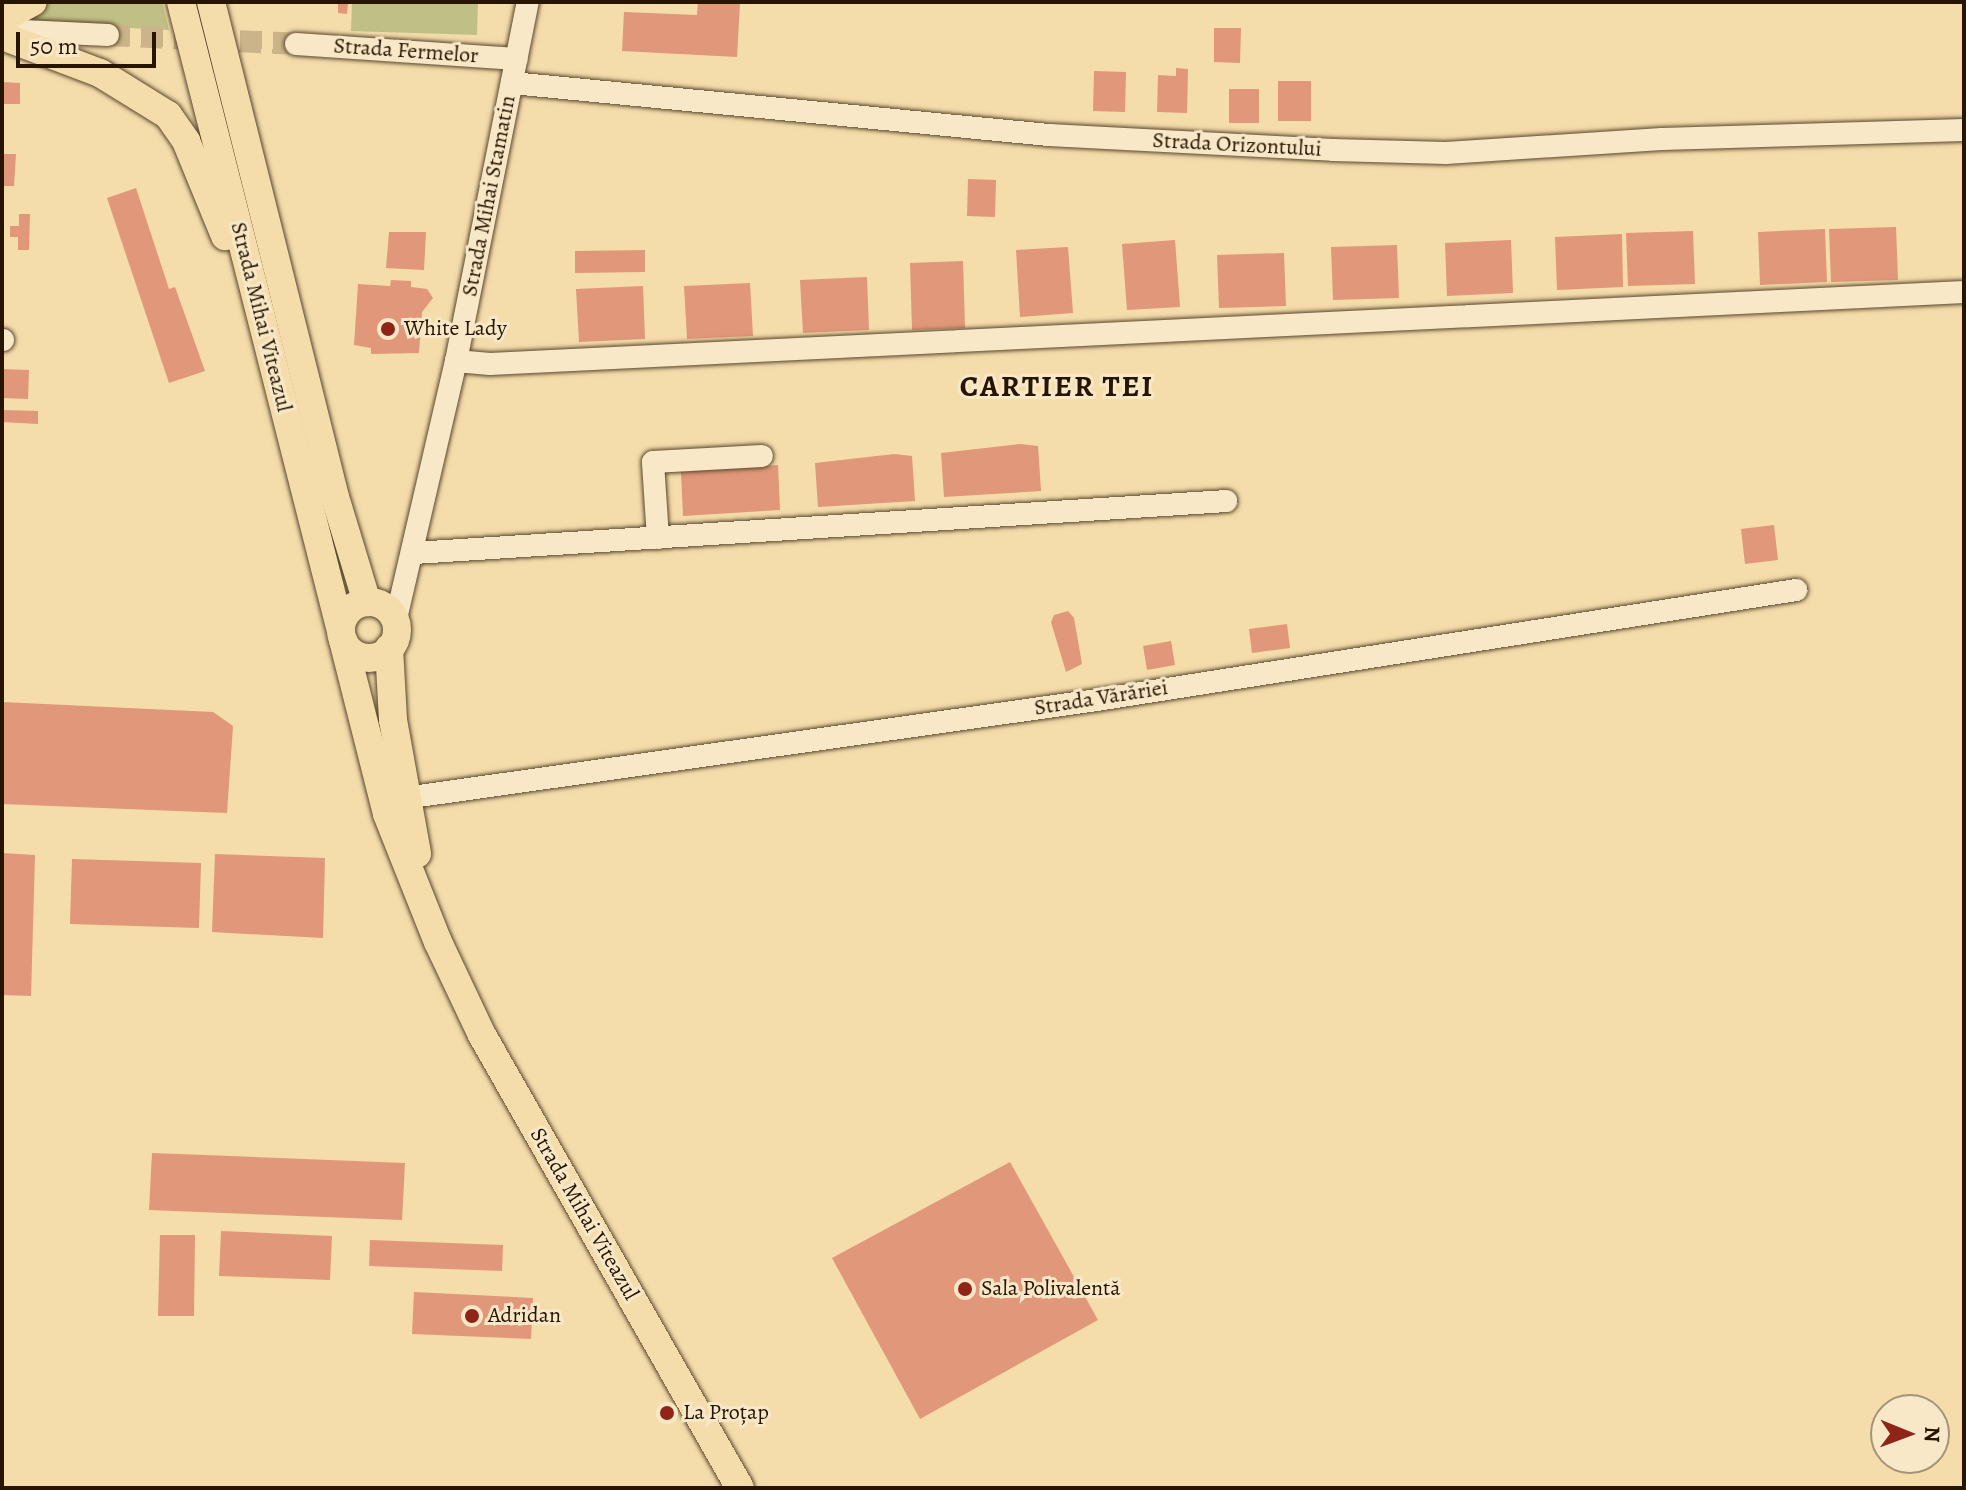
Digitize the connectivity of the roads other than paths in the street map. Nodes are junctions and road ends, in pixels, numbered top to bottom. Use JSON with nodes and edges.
{"nodes":[{"id":1,"x":181,"y":2,"type":"edge"},
{"id":2,"x":211,"y":2,"type":"edge"},
{"id":3,"x":528,"y":2,"type":"edge"},
{"id":4,"x":10,"y":17,"type":"edge"},
{"id":5,"x":108,"y":35,"type":"tunnel mouth"},
{"id":6,"x":296,"y":44,"type":"tunnel mouth"},
{"id":7,"x":516,"y":59,"type":"junction"},
{"id":8,"x":512,"y":83,"type":"junction"},
{"id":9,"x":1964,"y":130,"type":"edge"},
{"id":10,"x":1964,"y":292,"type":"edge"},
{"id":11,"x":261,"y":317,"type":"junction"},
{"id":12,"x":456,"y":361,"type":"junction"},
{"id":13,"x":762,"y":456,"type":"dead end"},
{"id":14,"x":1226,"y":501,"type":"dead end"},
{"id":15,"x":658,"y":538,"type":"junction"},
{"id":16,"x":414,"y":553,"type":"junction"},
{"id":17,"x":1796,"y":590,"type":"dead end"},
{"id":18,"x":367,"y":602,"type":"junction"},
{"id":19,"x":392,"y":635,"type":"junction"},
{"id":20,"x":342,"y":636,"type":"junction"},
{"id":21,"x":405,"y":798,"type":"junction"},
{"id":22,"x":436,"y":936,"type":"junction"},
{"id":23,"x":740,"y":1488,"type":"edge"}],
"edges":[{"from":1,"to":11,"type":"main road","name":"Strada Mihai Viteazul"},
{"from":2,"to":18,"type":"main road","name":"Strada Mihai Viteazul"},
{"from":3,"to":7,"type":"street","name":"Strada Mihai Stamatin"},
{"from":4,"to":5,"type":"street"},
{"from":4,"to":11,"type":"main road"},
{"from":6,"to":7,"type":"street","name":"Strada Fermelor"},
{"from":7,"to":8,"type":"street","name":"Strada Mihai Stamatin"},
{"from":8,"to":9,"type":"street","name":"Strada Orizontului"},
{"from":8,"to":12,"type":"street","name":"Strada Mihai Stamatin"},
{"from":10,"to":12,"type":"street"},
{"from":11,"to":20,"type":"main road","name":"Strada Mihai Viteazul"},
{"from":12,"to":16,"type":"street","name":"Strada Mihai Stamatin"},
{"from":13,"to":15,"type":"street"},
{"from":14,"to":15,"type":"street"},
{"from":15,"to":16,"type":"street"},
{"from":16,"to":19,"type":"street","name":"Strada Mihai Stamatin"},
{"from":17,"to":21,"type":"street","name":"Strada Vărăriei"},
{"from":18,"to":19,"type":"main road"},
{"from":18,"to":20,"type":"main road"},
{"from":19,"to":20,"type":"main road"},
{"from":19,"to":21,"type":"main road","name":"Strada Mihai Viteazul"},
{"from":20,"to":22,"type":"main road","name":"Strada Mihai Viteazul"},
{"from":21,"to":22,"type":"main road","name":"Strada Mihai Viteazul"},
{"from":22,"to":23,"type":"main road","name":"Strada Mihai Viteazul"}]}
